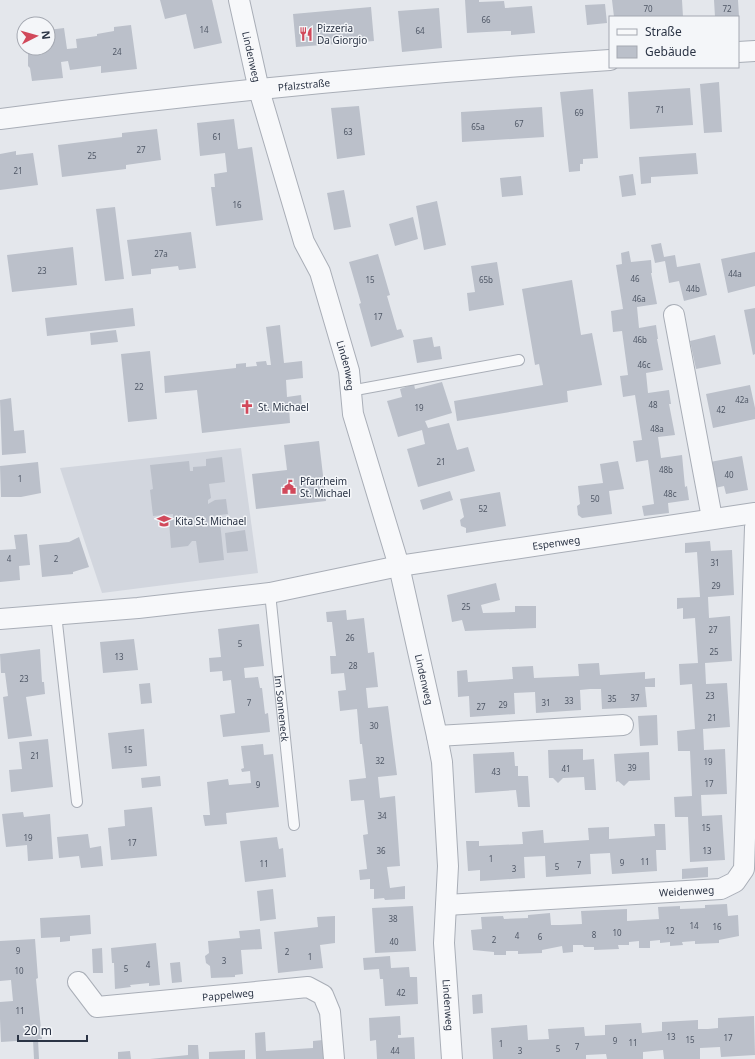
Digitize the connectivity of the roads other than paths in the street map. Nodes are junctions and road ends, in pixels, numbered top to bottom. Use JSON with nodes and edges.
{"nodes":[{"id":1,"x":239,"y":0,"type":"edge"},
{"id":2,"x":755,"y":51,"type":"edge"},
{"id":3,"x":739,"y":52,"type":"edge"},
{"id":4,"x":609,"y":60,"type":"edge"},
{"id":5,"x":259,"y":90,"type":"junction"},
{"id":6,"x":0,"y":119,"type":"edge"},
{"id":7,"x":674,"y":315,"type":"dead end"},
{"id":8,"x":519,"y":360,"type":"dead end"},
{"id":9,"x":350,"y":392,"type":"junction"},
{"id":10,"x":755,"y":513,"type":"edge"},
{"id":11,"x":712,"y":518,"type":"junction"},
{"id":12,"x":755,"y":527,"type":"edge"},
{"id":13,"x":399,"y":566,"type":"junction"},
{"id":14,"x":270,"y":593,"type":"junction"},
{"id":15,"x":56,"y":614,"type":"junction"},
{"id":16,"x":0,"y":619,"type":"edge"},
{"id":17,"x":623,"y":725,"type":"dead end"},
{"id":18,"x":437,"y":736,"type":"junction"},
{"id":19,"x":77,"y":802,"type":"dead end"},
{"id":20,"x":294,"y":825,"type":"dead end"},
{"id":21,"x":446,"y":905,"type":"junction"},
{"id":22,"x":78,"y":982,"type":"dead end"},
{"id":23,"x":334,"y":1059,"type":"edge"},
{"id":24,"x":452,"y":1059,"type":"edge"}],
"edges":[{"from":1,"to":5,"type":"street","name":"Lindenweg"},
{"from":2,"to":3,"type":"street"},
{"from":4,"to":5,"type":"street","name":"Pfalzstraße"},
{"from":5,"to":6,"type":"street","name":"Pfalzstraße"},
{"from":5,"to":9,"type":"street","name":"Lindenweg"},
{"from":7,"to":11,"type":"street"},
{"from":8,"to":9,"type":"lane"},
{"from":9,"to":13,"type":"street","name":"Lindenweg"},
{"from":10,"to":11,"type":"street","name":"Espenweg"},
{"from":11,"to":13,"type":"street","name":"Espenweg"},
{"from":12,"to":21,"type":"street","name":"Weidenweg"},
{"from":13,"to":14,"type":"street"},
{"from":13,"to":18,"type":"street","name":"Lindenweg"},
{"from":14,"to":15,"type":"street"},
{"from":14,"to":20,"type":"lane","name":"Im Sonneneck"},
{"from":15,"to":16,"type":"street"},
{"from":15,"to":19,"type":"lane"},
{"from":17,"to":18,"type":"street"},
{"from":18,"to":21,"type":"street","name":"Lindenweg"},
{"from":21,"to":24,"type":"street","name":"Lindenweg"},
{"from":22,"to":23,"type":"street","name":"Pappelweg"}]}
